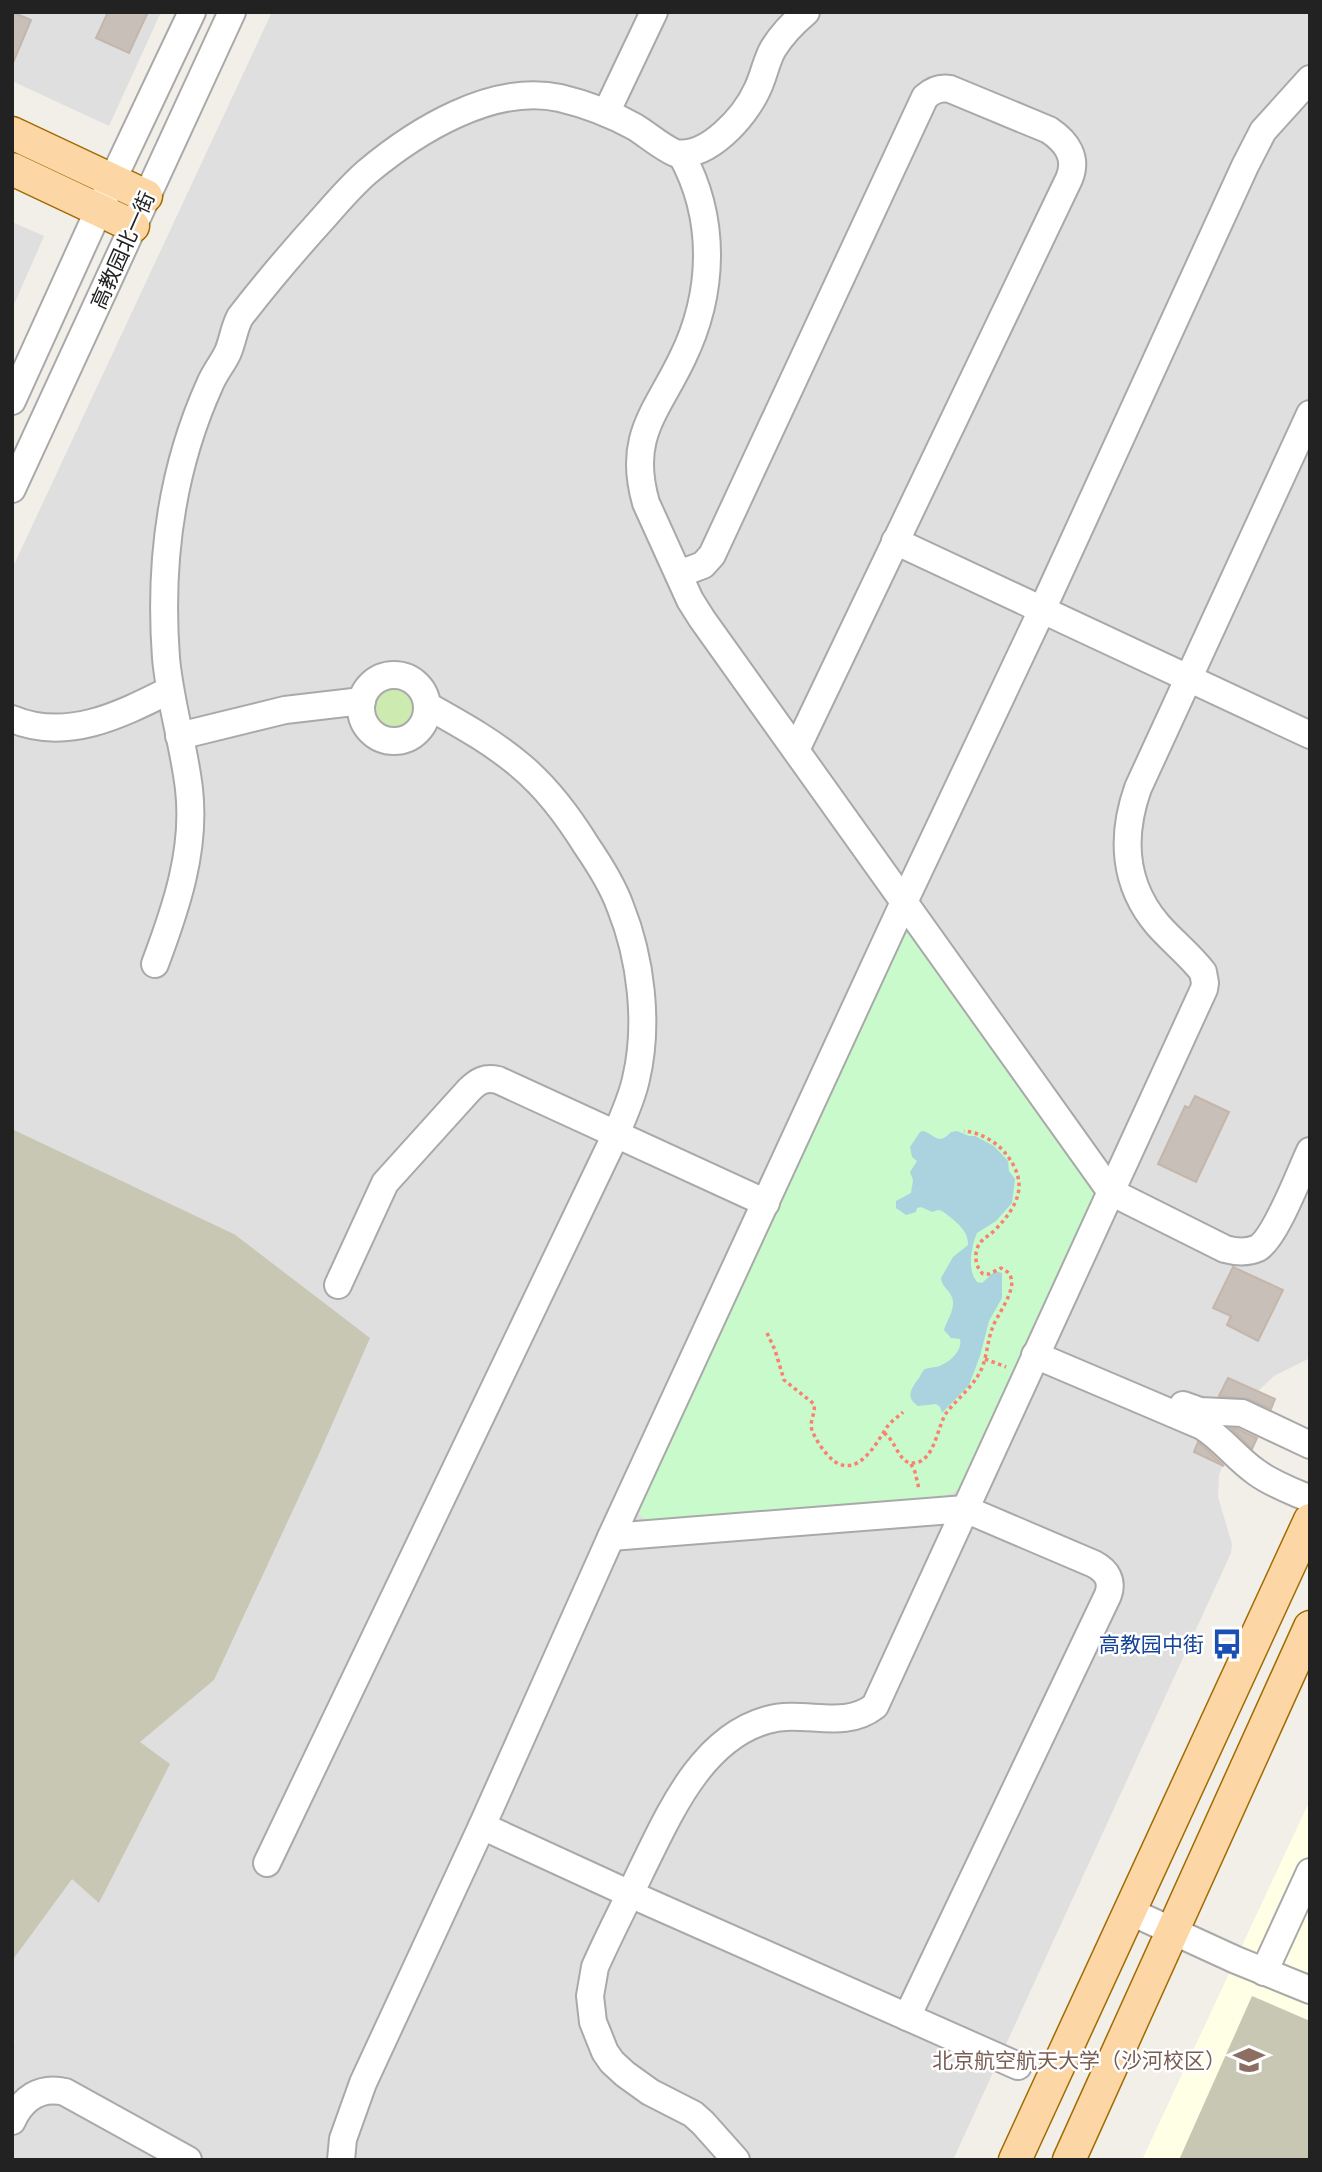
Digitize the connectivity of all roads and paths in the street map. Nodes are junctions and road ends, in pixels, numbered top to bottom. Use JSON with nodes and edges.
{"nodes":[{"id":1,"x":192,"y":12,"type":"edge"},
{"id":2,"x":232,"y":12,"type":"edge"},
{"id":3,"x":654,"y":12,"type":"edge"},
{"id":4,"x":806,"y":12,"type":"edge"},
{"id":5,"x":1310,"y":79,"type":"edge"},
{"id":6,"x":606,"y":113,"type":"junction"},
{"id":7,"x":12,"y":133,"type":"edge"},
{"id":8,"x":681,"y":154,"type":"junction"},
{"id":9,"x":12,"y":169,"type":"edge"},
{"id":10,"x":112,"y":181,"type":"junction"},
{"id":11,"x":146,"y":196,"type":"junction"},
{"id":12,"x":99,"y":210,"type":"junction"},
{"id":13,"x":133,"y":226,"type":"junction"},
{"id":14,"x":12,"y":401,"type":"edge"},
{"id":15,"x":1310,"y":414,"type":"edge"},
{"id":16,"x":12,"y":489,"type":"edge"},
{"id":17,"x":895,"y":541,"type":"junction"},
{"id":18,"x":679,"y":575,"type":"junction"},
{"id":19,"x":1042,"y":610,"type":"junction"},
{"id":20,"x":1188,"y":678,"type":"junction"},
{"id":21,"x":170,"y":690,"type":"junction"},
{"id":22,"x":362,"y":701,"type":"junction"},
{"id":23,"x":428,"y":706,"type":"junction"},
{"id":24,"x":12,"y":719,"type":"edge"},
{"id":25,"x":1310,"y":735,"type":"edge"},
{"id":26,"x":179,"y":736,"type":"junction"},
{"id":27,"x":796,"y":750,"type":"junction"},
{"id":28,"x":904,"y":902,"type":"junction"},
{"id":29,"x":155,"y":964,"type":"dead end"},
{"id":30,"x":964,"y":1131,"type":"dead end"},
{"id":31,"x":616,"y":1134,"type":"junction"},
{"id":32,"x":1310,"y":1150,"type":"edge"},
{"id":33,"x":1111,"y":1192,"type":"junction"},
{"id":34,"x":766,"y":1203,"type":"junction"},
{"id":35,"x":338,"y":1285,"type":"dead end"},
{"id":36,"x":767,"y":1333,"type":"dead end"},
{"id":37,"x":1038,"y":1349,"type":"junction"},
{"id":38,"x":903,"y":1412,"type":"dead end"},
{"id":39,"x":884,"y":1433,"type":"junction"},
{"id":40,"x":1310,"y":1445,"type":"edge"},
{"id":41,"x":911,"y":1464,"type":"junction"},
{"id":42,"x":1310,"y":1499,"type":"edge"},
{"id":43,"x":965,"y":1508,"type":"junction"},
{"id":44,"x":922,"y":1512,"type":"junction"},
{"id":45,"x":1310,"y":1520,"type":"edge"},
{"id":46,"x":611,"y":1537,"type":"junction"},
{"id":47,"x":1310,"y":1627,"type":"edge"},
{"id":48,"x":482,"y":1826,"type":"junction"},
{"id":49,"x":267,"y":1863,"type":"dead end"},
{"id":50,"x":1310,"y":1872,"type":"edge"},
{"id":51,"x":630,"y":1894,"type":"junction"},
{"id":52,"x":1129,"y":1911,"type":"junction"},
{"id":53,"x":1173,"y":1931,"type":"junction"},
{"id":54,"x":1264,"y":1972,"type":"junction"},
{"id":55,"x":1310,"y":1990,"type":"edge"},
{"id":56,"x":907,"y":2017,"type":"junction"},
{"id":57,"x":1018,"y":2066,"type":"dead end"},
{"id":58,"x":12,"y":2121,"type":"edge"},
{"id":59,"x":337,"y":2155,"type":"edge"},
{"id":60,"x":188,"y":2160,"type":"edge"},
{"id":61,"x":736,"y":2160,"type":"edge"},
{"id":62,"x":1015,"y":2160,"type":"edge"},
{"id":63,"x":1069,"y":2160,"type":"edge"}],
"edges":[{"from":1,"to":10,"type":"street","name":"高教园北一街"},
{"from":2,"to":11,"type":"street","name":"高教园北一街"},
{"from":3,"to":6,"type":"street"},
{"from":4,"to":8,"type":"street"},
{"from":5,"to":19,"type":"street"},
{"from":6,"to":8,"type":"street"},
{"from":6,"to":21,"type":"street"},
{"from":7,"to":10,"type":"main road"},
{"from":8,"to":18,"type":"street"},
{"from":9,"to":12,"type":"main road"},
{"from":10,"to":11,"type":"main road"},
{"from":10,"to":12,"type":"street","name":"高教园北一街"},
{"from":11,"to":13,"type":"street","name":"高教园北一街"},
{"from":12,"to":13,"type":"main road"},
{"from":12,"to":14,"type":"street","name":"高教园北一街"},
{"from":13,"to":16,"type":"street","name":"高教园北一街"},
{"from":15,"to":20,"type":"street"},
{"from":17,"to":18,"type":"street"},
{"from":17,"to":19,"type":"street"},
{"from":17,"to":27,"type":"street"},
{"from":18,"to":27,"type":"street"},
{"from":19,"to":20,"type":"street"},
{"from":19,"to":28,"type":"street"},
{"from":20,"to":25,"type":"street"},
{"from":20,"to":33,"type":"street"},
{"from":21,"to":24,"type":"street"},
{"from":21,"to":26,"type":"street"},
{"from":22,"to":23,"type":"street"},
{"from":22,"to":23,"type":"street"},
{"from":22,"to":26,"type":"street"},
{"from":23,"to":31,"type":"street"},
{"from":26,"to":29,"type":"street"},
{"from":27,"to":28,"type":"street"},
{"from":28,"to":33,"type":"street"},
{"from":28,"to":34,"type":"street"},
{"from":30,"to":41,"type":"path"},
{"from":31,"to":34,"type":"street"},
{"from":31,"to":35,"type":"street"},
{"from":31,"to":49,"type":"street"},
{"from":32,"to":33,"type":"street"},
{"from":33,"to":37,"type":"street"},
{"from":34,"to":46,"type":"street"},
{"from":36,"to":39,"type":"path"},
{"from":37,"to":40,"type":"street"},
{"from":37,"to":42,"type":"street"},
{"from":37,"to":43,"type":"street"},
{"from":38,"to":39,"type":"path"},
{"from":39,"to":41,"type":"path"},
{"from":41,"to":44,"type":"path"},
{"from":43,"to":44,"type":"street"},
{"from":43,"to":51,"type":"street"},
{"from":43,"to":56,"type":"street"},
{"from":44,"to":46,"type":"street"},
{"from":45,"to":52,"type":"main road"},
{"from":46,"to":48,"type":"street"},
{"from":47,"to":53,"type":"main road"},
{"from":48,"to":51,"type":"street"},
{"from":48,"to":59,"type":"street"},
{"from":50,"to":54,"type":"street"},
{"from":51,"to":56,"type":"street"},
{"from":51,"to":61,"type":"street"},
{"from":52,"to":53,"type":"street"},
{"from":52,"to":62,"type":"main road"},
{"from":53,"to":54,"type":"street"},
{"from":53,"to":63,"type":"main road"},
{"from":54,"to":55,"type":"street"},
{"from":56,"to":57,"type":"street"},
{"from":58,"to":60,"type":"street"}]}
